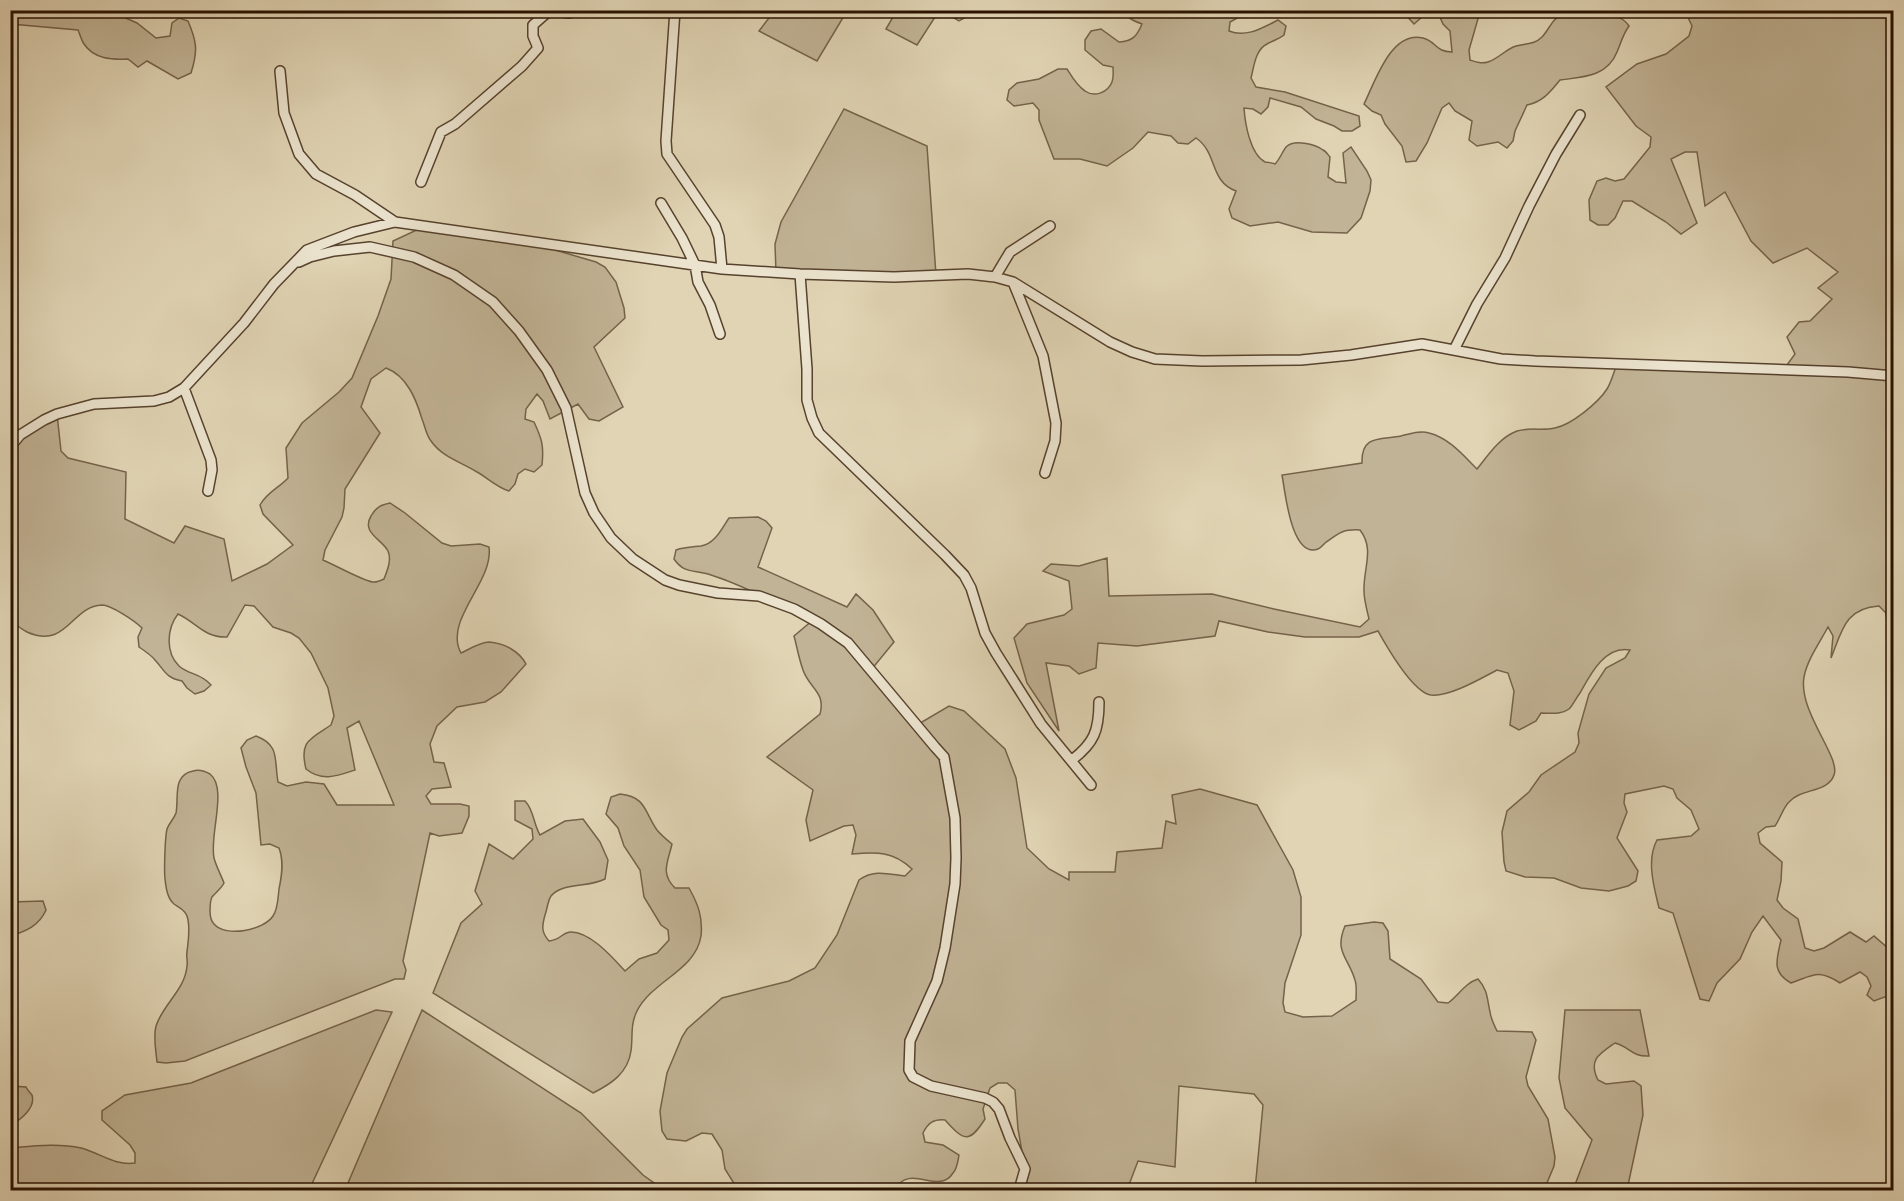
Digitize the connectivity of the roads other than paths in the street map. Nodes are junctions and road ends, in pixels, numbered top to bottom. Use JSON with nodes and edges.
{"nodes":[{"id":1,"x":551,"y":10,"type":"edge"},
{"id":2,"x":574,"y":10,"type":"edge"},
{"id":3,"x":675,"y":10,"type":"edge"},
{"id":4,"x":280,"y":71,"type":"dead end"},
{"id":5,"x":1580,"y":115,"type":"dead end"},
{"id":6,"x":420,"y":182,"type":"dead end"},
{"id":7,"x":661,"y":203,"type":"dead end"},
{"id":8,"x":395,"y":222,"type":"junction"},
{"id":9,"x":1050,"y":226,"type":"dead end"},
{"id":10,"x":695,"y":265,"type":"junction"},
{"id":11,"x":291,"y":266,"type":"junction"},
{"id":12,"x":722,"y":269,"type":"junction"},
{"id":13,"x":800,"y":274,"type":"junction"},
{"id":14,"x":995,"y":277,"type":"junction"},
{"id":15,"x":1013,"y":282,"type":"junction"},
{"id":16,"x":720,"y":334,"type":"dead end"},
{"id":17,"x":1454,"y":350,"type":"junction"},
{"id":18,"x":1893,"y":376,"type":"edge"},
{"id":19,"x":184,"y":388,"type":"junction"},
{"id":20,"x":16,"y":435,"type":"edge"},
{"id":21,"x":10,"y":447,"type":"edge"},
{"id":22,"x":1044,"y":473,"type":"dead end"},
{"id":23,"x":208,"y":491,"type":"dead end"},
{"id":24,"x":1099,"y":702,"type":"dead end"},
{"id":25,"x":1072,"y":760,"type":"junction"},
{"id":26,"x":1091,"y":785,"type":"dead end"},
{"id":27,"x":1019,"y":1191,"type":"edge"}],
"edges":[{"from":1,"to":2,"type":"street"},
{"from":1,"to":6,"type":"street"},
{"from":3,"to":12,"type":"street"},
{"from":4,"to":8,"type":"street"},
{"from":5,"to":17,"type":"street"},
{"from":7,"to":10,"type":"street"},
{"from":8,"to":10,"type":"street"},
{"from":8,"to":11,"type":"street"},
{"from":9,"to":14,"type":"street"},
{"from":10,"to":12,"type":"street"},
{"from":10,"to":16,"type":"street"},
{"from":11,"to":19,"type":"street"},
{"from":11,"to":27,"type":"street"},
{"from":12,"to":13,"type":"street"},
{"from":13,"to":14,"type":"street"},
{"from":13,"to":25,"type":"street"},
{"from":14,"to":15,"type":"street"},
{"from":15,"to":17,"type":"street"},
{"from":15,"to":22,"type":"street"},
{"from":17,"to":18,"type":"street"},
{"from":19,"to":20,"type":"street"},
{"from":19,"to":23,"type":"street"},
{"from":20,"to":21,"type":"street"},
{"from":24,"to":25,"type":"street"},
{"from":25,"to":26,"type":"street"}]}
